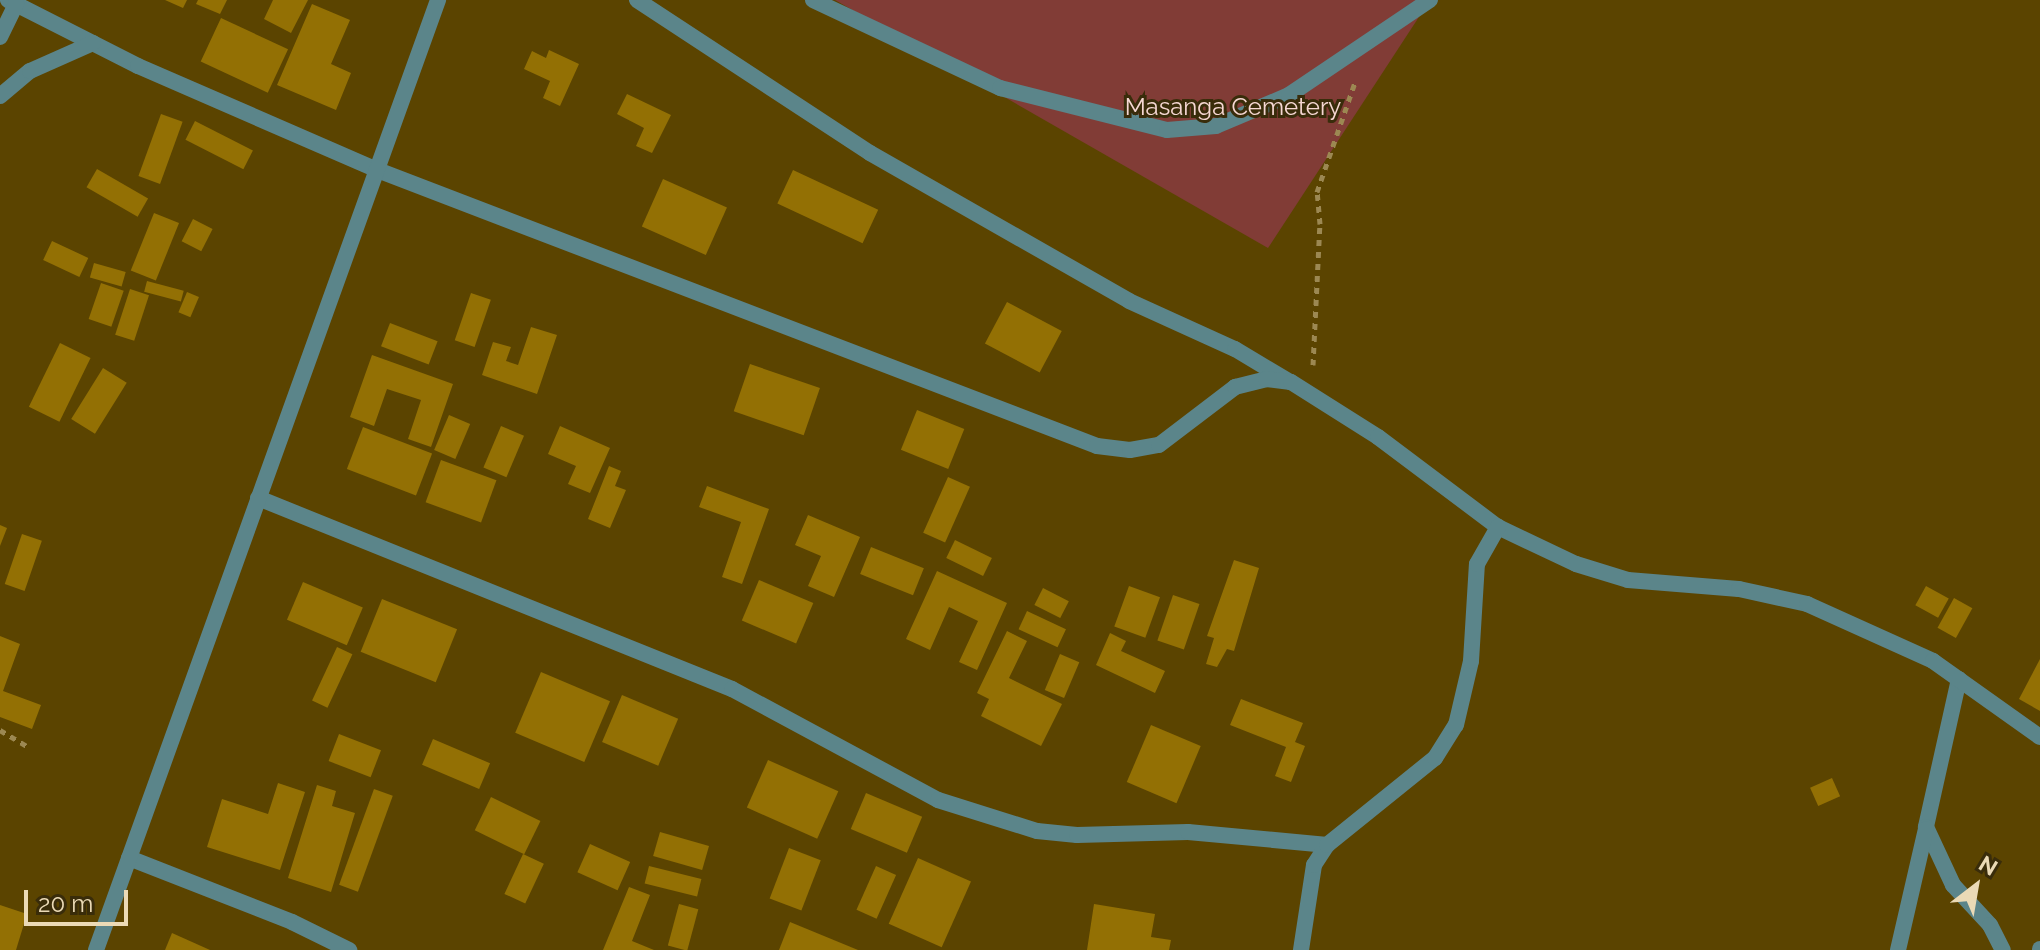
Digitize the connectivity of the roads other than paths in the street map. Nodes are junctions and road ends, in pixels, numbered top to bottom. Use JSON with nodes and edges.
{"nodes":[{"id":1,"x":438,"y":0,"type":"edge"},
{"id":2,"x":637,"y":0,"type":"edge"},
{"id":3,"x":813,"y":0,"type":"edge"},
{"id":4,"x":1430,"y":0,"type":"edge"},
{"id":5,"x":12,"y":2,"type":"edge"},
{"id":6,"x":0,"y":37,"type":"edge"},
{"id":7,"x":93,"y":43,"type":"junction"},
{"id":8,"x":0,"y":96,"type":"edge"},
{"id":9,"x":380,"y":171,"type":"junction"},
{"id":10,"x":1291,"y":382,"type":"junction"},
{"id":11,"x":258,"y":498,"type":"junction"},
{"id":12,"x":1498,"y":527,"type":"junction"},
{"id":13,"x":1959,"y":679,"type":"junction"},
{"id":14,"x":2040,"y":737,"type":"edge"},
{"id":15,"x":1926,"y":827,"type":"junction"},
{"id":16,"x":1327,"y":845,"type":"junction"},
{"id":17,"x":129,"y":858,"type":"junction"},
{"id":18,"x":96,"y":950,"type":"edge"},
{"id":19,"x":349,"y":950,"type":"edge"},
{"id":20,"x":1301,"y":950,"type":"edge"},
{"id":21,"x":1898,"y":950,"type":"edge"},
{"id":22,"x":2003,"y":950,"type":"edge"}],
"edges":[{"from":1,"to":9,"type":"street"},
{"from":2,"to":10,"type":"street"},
{"from":3,"to":4,"type":"street"},
{"from":5,"to":6,"type":"street"},
{"from":5,"to":7,"type":"street"},
{"from":7,"to":8,"type":"street"},
{"from":7,"to":9,"type":"street"},
{"from":9,"to":10,"type":"street"},
{"from":9,"to":11,"type":"street"},
{"from":10,"to":12,"type":"street"},
{"from":11,"to":16,"type":"street"},
{"from":11,"to":17,"type":"street"},
{"from":12,"to":13,"type":"street"},
{"from":12,"to":16,"type":"street"},
{"from":13,"to":14,"type":"street"},
{"from":13,"to":15,"type":"street"},
{"from":15,"to":21,"type":"street"},
{"from":15,"to":22,"type":"street"},
{"from":16,"to":20,"type":"street"},
{"from":17,"to":18,"type":"street"},
{"from":17,"to":19,"type":"street"}]}
